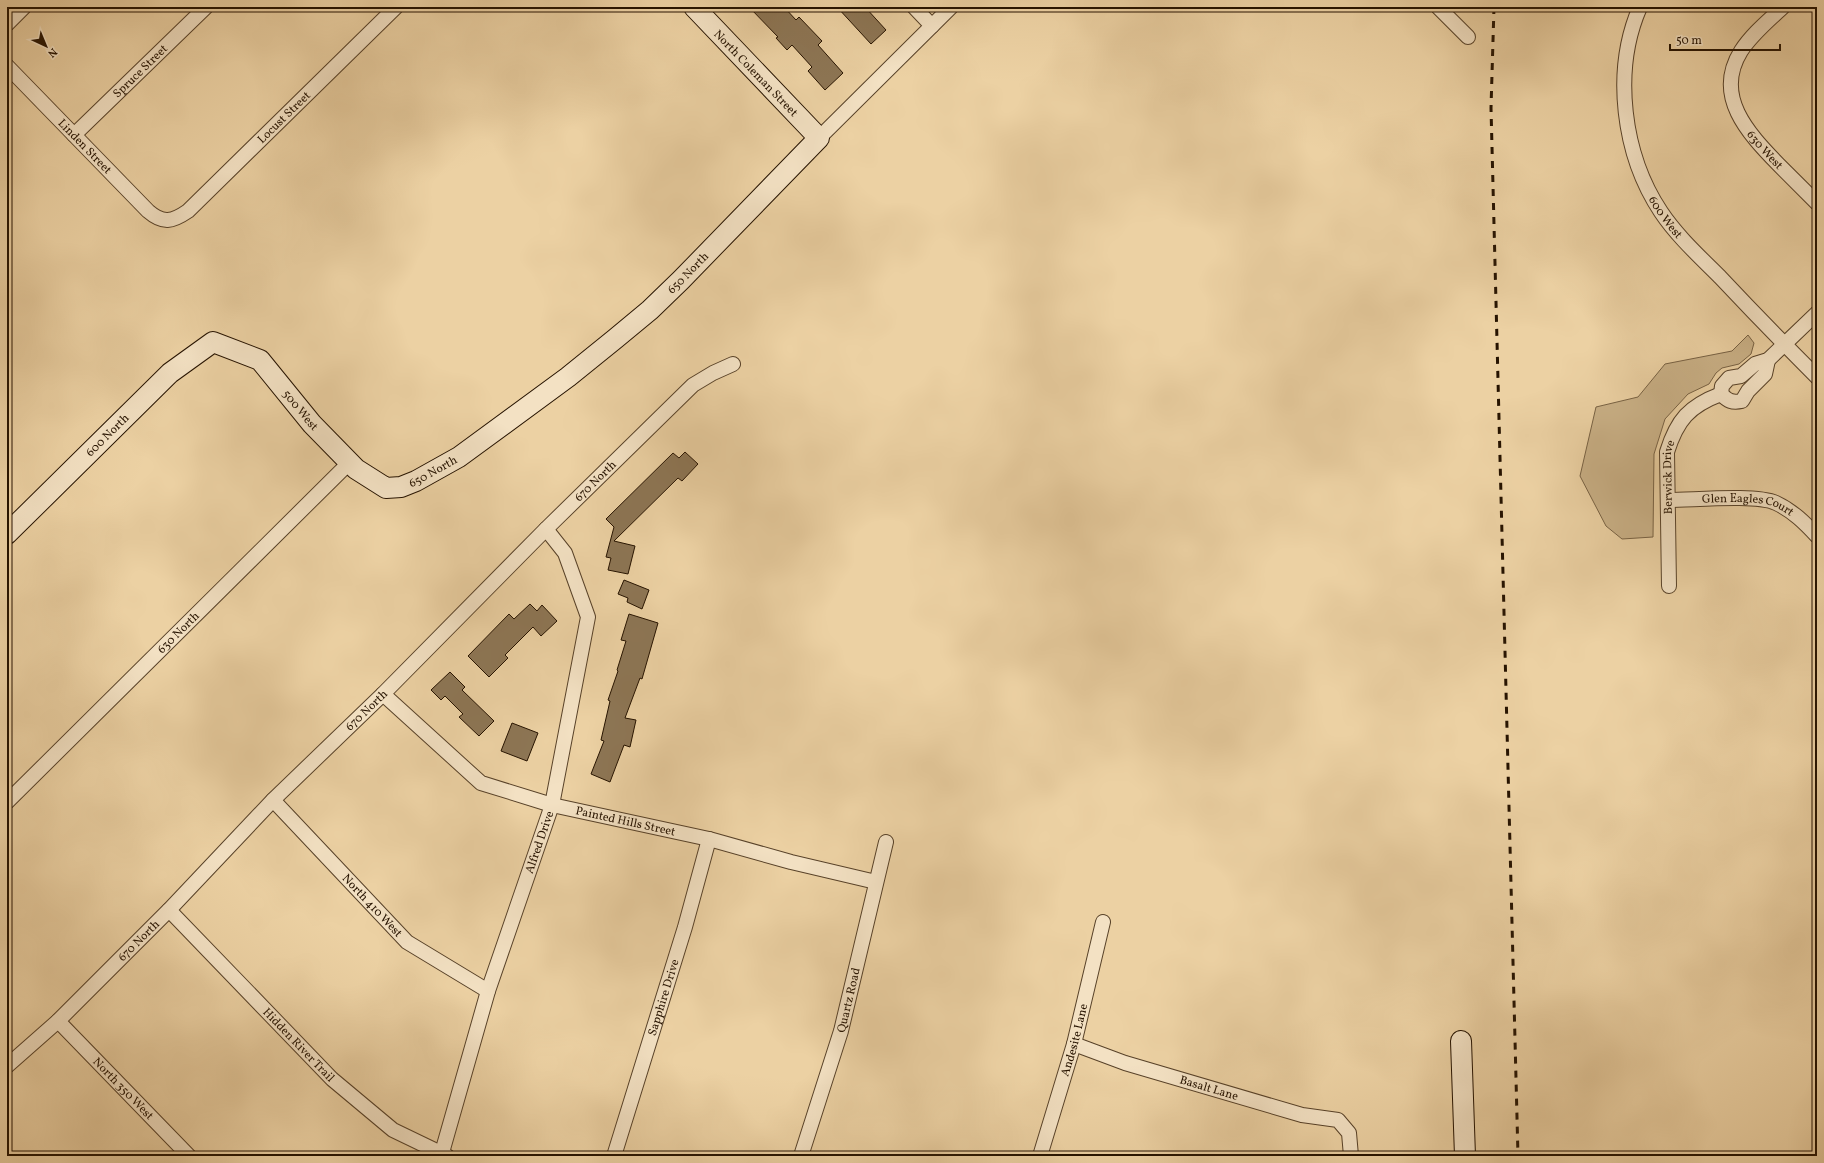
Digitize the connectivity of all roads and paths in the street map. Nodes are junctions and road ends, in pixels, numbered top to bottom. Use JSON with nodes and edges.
{"nodes":[{"id":1,"x":24,"y":7,"type":"edge"},
{"id":2,"x":206,"y":7,"type":"edge"},
{"id":3,"x":396,"y":7,"type":"edge"},
{"id":4,"x":694,"y":7,"type":"edge"},
{"id":5,"x":914,"y":7,"type":"edge"},
{"id":6,"x":951,"y":7,"type":"edge"},
{"id":7,"x":1438,"y":7,"type":"edge"},
{"id":8,"x":1640,"y":7,"type":"edge"},
{"id":9,"x":1783,"y":7,"type":"edge"},
{"id":10,"x":7,"y":24,"type":"edge"},
{"id":11,"x":932,"y":26,"type":"junction"},
{"id":12,"x":1468,"y":37,"type":"dead end"},
{"id":13,"x":7,"y":66,"type":"edge"},
{"id":14,"x":74,"y":135,"type":"junction"},
{"id":15,"x":819,"y":138,"type":"junction"},
{"id":16,"x":1817,"y":203,"type":"edge"},
{"id":17,"x":167,"y":221,"type":"joint"},
{"id":18,"x":1817,"y":313,"type":"edge"},
{"id":19,"x":212,"y":342,"type":"joint"},
{"id":20,"x":1785,"y":345,"type":"junction"},
{"id":21,"x":1768,"y":360,"type":"junction"},
{"id":22,"x":734,"y":364,"type":"dead end"},
{"id":23,"x":1817,"y":377,"type":"edge"},
{"id":24,"x":1720,"y":394,"type":"junction"},
{"id":25,"x":349,"y":463,"type":"junction"},
{"id":26,"x":386,"y":488,"type":"joint"},
{"id":27,"x":1669,"y":500,"type":"junction"},
{"id":28,"x":546,"y":530,"type":"junction"},
{"id":29,"x":7,"y":534,"type":"edge"},
{"id":30,"x":1817,"y":536,"type":"edge"},
{"id":31,"x":1669,"y":586,"type":"dead end"},
{"id":32,"x":383,"y":694,"type":"junction"},
{"id":33,"x":273,"y":800,"type":"junction"},
{"id":34,"x":7,"y":802,"type":"edge"},
{"id":35,"x":552,"y":805,"type":"junction"},
{"id":36,"x":709,"y":839,"type":"junction"},
{"id":37,"x":886,"y":842,"type":"dead end"},
{"id":38,"x":876,"y":882,"type":"junction"},
{"id":39,"x":169,"y":910,"type":"junction"},
{"id":40,"x":1103,"y":922,"type":"dead end"},
{"id":41,"x":488,"y":991,"type":"junction"},
{"id":42,"x":58,"y":1021,"type":"junction"},
{"id":43,"x":1461,"y":1041,"type":"dead end"},
{"id":44,"x":1074,"y":1044,"type":"junction"},
{"id":45,"x":7,"y":1066,"type":"edge"},
{"id":46,"x":443,"y":1155,"type":"edge"},
{"id":47,"x":189,"y":1156,"type":"edge"},
{"id":48,"x":614,"y":1156,"type":"edge"},
{"id":49,"x":801,"y":1156,"type":"edge"},
{"id":50,"x":1040,"y":1156,"type":"edge"},
{"id":51,"x":1351,"y":1156,"type":"edge"},
{"id":52,"x":1465,"y":1156,"type":"edge"}],
"edges":[{"from":1,"to":10,"type":"street"},
{"from":2,"to":14,"type":"street","name":"Spruce Street"},
{"from":3,"to":17,"type":"street","name":"Locust Street"},
{"from":4,"to":15,"type":"street","name":"North Coleman Street"},
{"from":5,"to":11,"type":"street"},
{"from":6,"to":11,"type":"street","name":"650 North"},
{"from":7,"to":12,"type":"street"},
{"from":8,"to":20,"type":"street","name":"600 West"},
{"from":9,"to":16,"type":"street","name":"630 West"},
{"from":11,"to":15,"type":"street","name":"650 North"},
{"from":13,"to":14,"type":"street","name":"Linden Street"},
{"from":14,"to":17,"type":"street","name":"Linden Street"},
{"from":15,"to":26,"type":"street","name":"650 North"},
{"from":18,"to":20,"type":"street"},
{"from":19,"to":25,"type":"street","name":"500 West"},
{"from":19,"to":29,"type":"street","name":"600 North"},
{"from":20,"to":21,"type":"street"},
{"from":20,"to":23,"type":"street","name":"600 West"},
{"from":21,"to":24,"type":"street"},
{"from":21,"to":24,"type":"street"},
{"from":22,"to":28,"type":"street","name":"670 North"},
{"from":24,"to":27,"type":"street","name":"Berwick Drive"},
{"from":25,"to":26,"type":"street","name":"500 West"},
{"from":25,"to":34,"type":"street","name":"630 North"},
{"from":27,"to":30,"type":"street","name":"Glen Eagles Court"},
{"from":27,"to":31,"type":"street","name":"Berwick Drive"},
{"from":28,"to":32,"type":"street","name":"670 North"},
{"from":28,"to":35,"type":"street","name":"Alfred Drive"},
{"from":32,"to":33,"type":"street","name":"670 North"},
{"from":32,"to":35,"type":"street","name":"Painted Hills Street"},
{"from":33,"to":39,"type":"street","name":"670 North"},
{"from":33,"to":41,"type":"street","name":"North 410 West"},
{"from":35,"to":36,"type":"street","name":"Painted Hills Street"},
{"from":35,"to":41,"type":"street","name":"Alfred Drive"},
{"from":36,"to":38,"type":"street","name":"Painted Hills Street"},
{"from":36,"to":48,"type":"street","name":"Sapphire Drive"},
{"from":37,"to":38,"type":"street","name":"Quartz Road"},
{"from":38,"to":49,"type":"street","name":"Quartz Road"},
{"from":39,"to":42,"type":"street","name":"670 North"},
{"from":39,"to":46,"type":"street","name":"Hidden River Trail"},
{"from":40,"to":44,"type":"street","name":"Andesite Lane"},
{"from":41,"to":46,"type":"street","name":"Alfred Drive"},
{"from":42,"to":45,"type":"street","name":"670 North"},
{"from":42,"to":47,"type":"street","name":"North 350 West"},
{"from":43,"to":52,"type":"street"},
{"from":44,"to":50,"type":"street","name":"Andesite Lane"},
{"from":44,"to":51,"type":"street","name":"Basalt Lane"}]}
